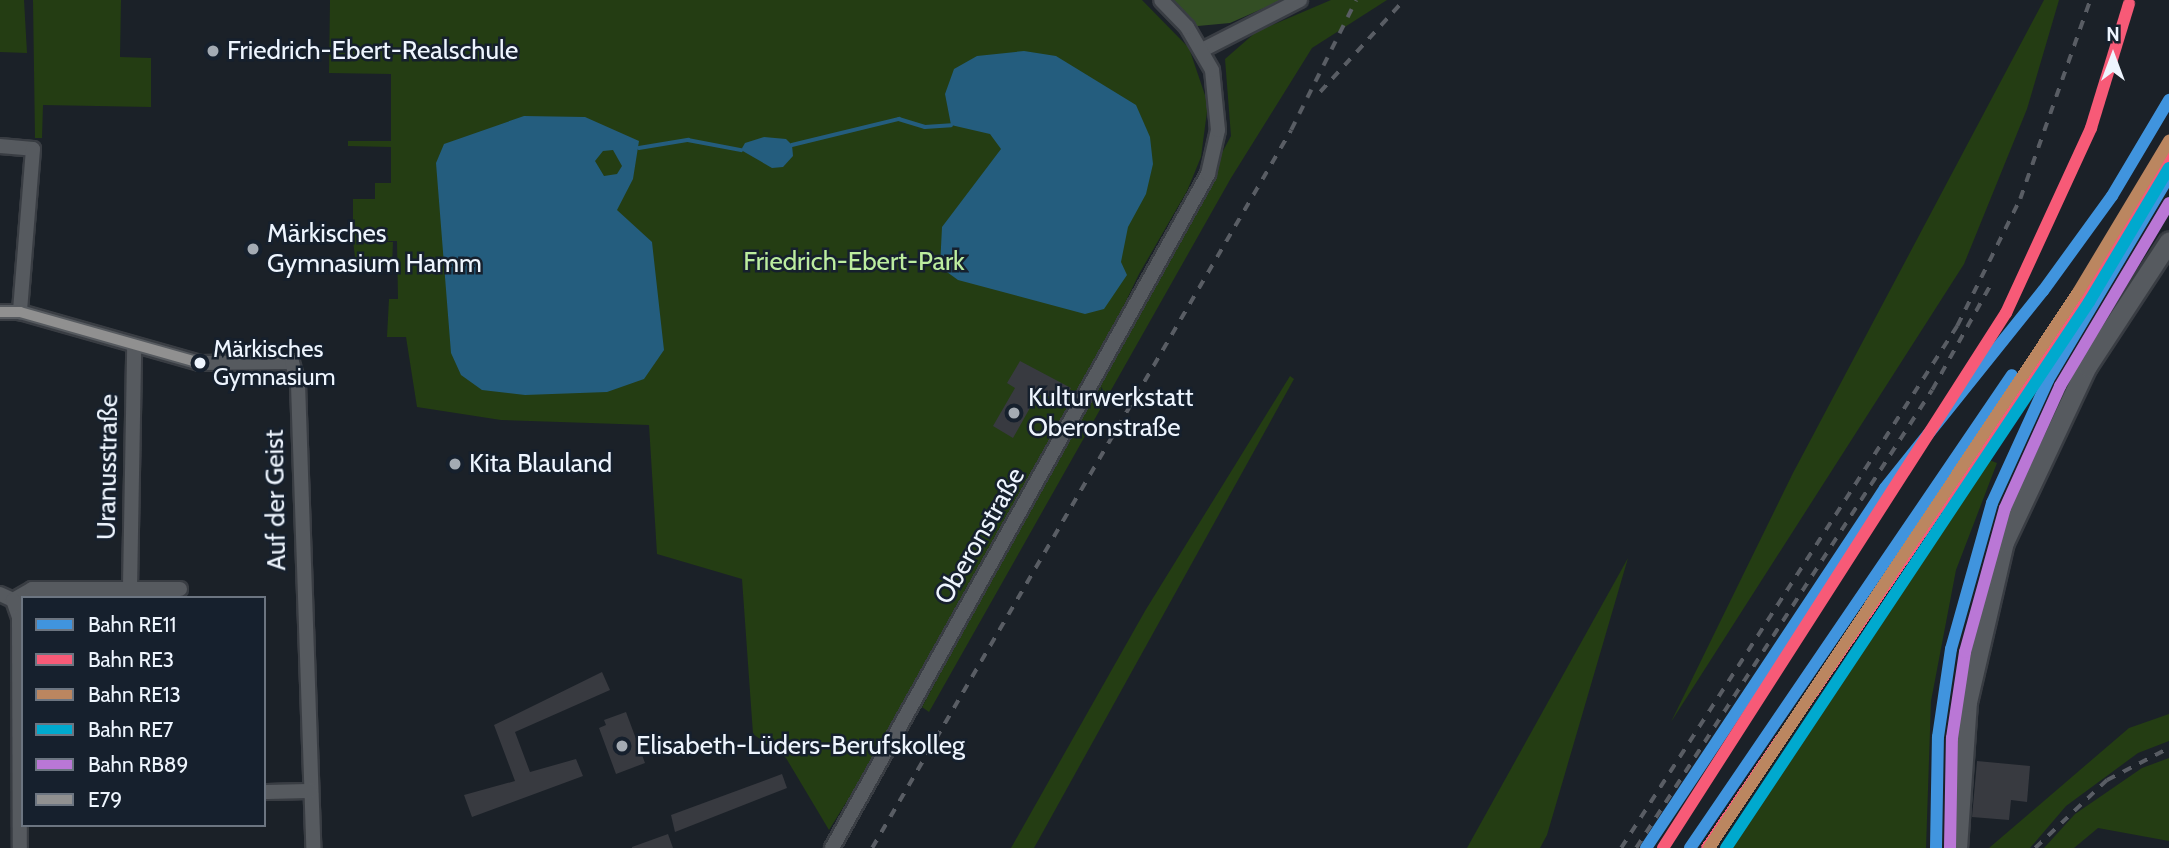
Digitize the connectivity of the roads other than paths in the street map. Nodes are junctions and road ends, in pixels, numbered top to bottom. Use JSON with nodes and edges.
{"nodes":[{"id":1,"x":1161,"y":0,"type":"edge"},
{"id":2,"x":1300,"y":0,"type":"edge"},
{"id":3,"x":1202,"y":50,"type":"junction"},
{"id":4,"x":0,"y":146,"type":"edge"},
{"id":5,"x":2169,"y":240,"type":"edge"},
{"id":6,"x":0,"y":312,"type":"edge"},
{"id":7,"x":20,"y":312,"type":"junction"},
{"id":8,"x":134,"y":347,"type":"junction"},
{"id":9,"x":131,"y":588,"type":"junction"},
{"id":10,"x":180,"y":589,"type":"dead end"},
{"id":11,"x":7,"y":597,"type":"edge"},
{"id":12,"x":310,"y":791,"type":"junction"},
{"id":13,"x":266,"y":792,"type":"edge"},
{"id":14,"x":20,"y":848,"type":"edge"},
{"id":15,"x":313,"y":848,"type":"edge"},
{"id":16,"x":832,"y":848,"type":"edge"},
{"id":17,"x":1957,"y":848,"type":"edge"}],
"edges":[{"from":1,"to":3,"type":"street","name":"Oberonstraße"},
{"from":2,"to":3,"type":"street"},
{"from":3,"to":16,"type":"street","name":"Oberonstraße"},
{"from":4,"to":7,"type":"street"},
{"from":5,"to":17,"type":"street"},
{"from":6,"to":7,"type":"street"},
{"from":7,"to":8,"type":"street"},
{"from":8,"to":9,"type":"street","name":"Uranusstraße"},
{"from":8,"to":12,"type":"street","name":"Auf der Geist"},
{"from":9,"to":10,"type":"street"},
{"from":9,"to":11,"type":"street"},
{"from":11,"to":14,"type":"street"},
{"from":12,"to":13,"type":"street"},
{"from":12,"to":15,"type":"street","name":"Auf der Geist"}]}
